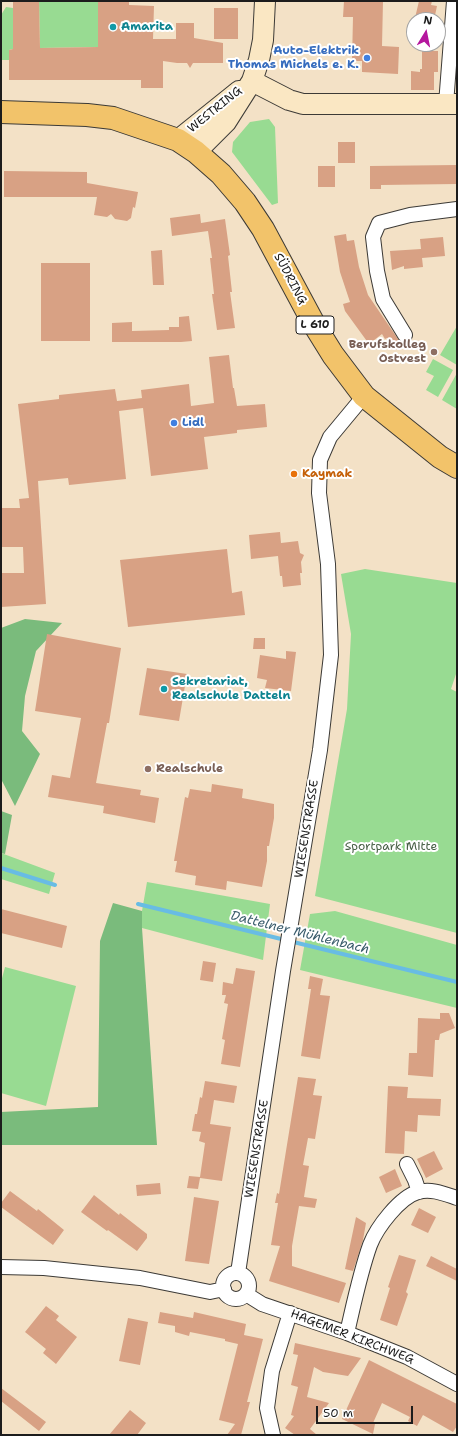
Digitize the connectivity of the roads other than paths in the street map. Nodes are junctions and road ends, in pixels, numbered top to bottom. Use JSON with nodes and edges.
{"nodes":[{"id":1,"x":265,"y":1,"type":"edge"},
{"id":2,"x":454,"y":1,"type":"edge"},
{"id":3,"x":252,"y":81,"type":"junction"},
{"id":4,"x":452,"y":104,"type":"edge"},
{"id":5,"x":1,"y":112,"type":"edge"},
{"id":6,"x":178,"y":140,"type":"junction"},
{"id":7,"x":196,"y":152,"type":"junction"},
{"id":8,"x":457,"y":209,"type":"edge"},
{"id":9,"x":405,"y":335,"type":"dead end"},
{"id":10,"x":364,"y":396,"type":"junction"},
{"id":11,"x":457,"y":467,"type":"edge"},
{"id":12,"x":407,"y":1164,"type":"dead end"},
{"id":13,"x":419,"y":1192,"type":"junction"},
{"id":14,"x":457,"y":1198,"type":"edge"},
{"id":15,"x":1,"y":1267,"type":"edge"},
{"id":16,"x":238,"y":1273,"type":"junction"},
{"id":17,"x":224,"y":1289,"type":"junction"},
{"id":18,"x":246,"y":1294,"type":"junction"},
{"id":19,"x":290,"y":1313,"type":"junction"},
{"id":20,"x":347,"y":1333,"type":"junction"},
{"id":21,"x":457,"y":1384,"type":"edge"},
{"id":22,"x":273,"y":1435,"type":"edge"}],
"edges":[{"from":1,"to":3,"type":"street","name":"WESTRING"},
{"from":2,"to":4,"type":"street"},
{"from":3,"to":4,"type":"street"},
{"from":3,"to":6,"type":"street","name":"WESTRING"},
{"from":3,"to":7,"type":"street","name":"WESTRING"},
{"from":5,"to":6,"type":"main road","number":"L 610"},
{"from":6,"to":7,"type":"main road","number":"L 610"},
{"from":7,"to":10,"type":"main road","name":"SÜDRING","number":"L 610"},
{"from":8,"to":9,"type":"street"},
{"from":10,"to":11,"type":"main road","name":"SÜDRING","number":"L 610"},
{"from":10,"to":16,"type":"street","name":"WIESENSTRASSE"},
{"from":12,"to":13,"type":"street"},
{"from":13,"to":14,"type":"street"},
{"from":13,"to":20,"type":"street"},
{"from":15,"to":17,"type":"street"},
{"from":16,"to":17,"type":"street"},
{"from":16,"to":18,"type":"street"},
{"from":17,"to":18,"type":"street"},
{"from":18,"to":19,"type":"street","name":"HAGEMER KIRCHWEG"},
{"from":19,"to":20,"type":"street","name":"HAGEMER KIRCHWEG"},
{"from":19,"to":22,"type":"street"},
{"from":20,"to":21,"type":"street","name":"HAGEMER KIRCHWEG"}]}
